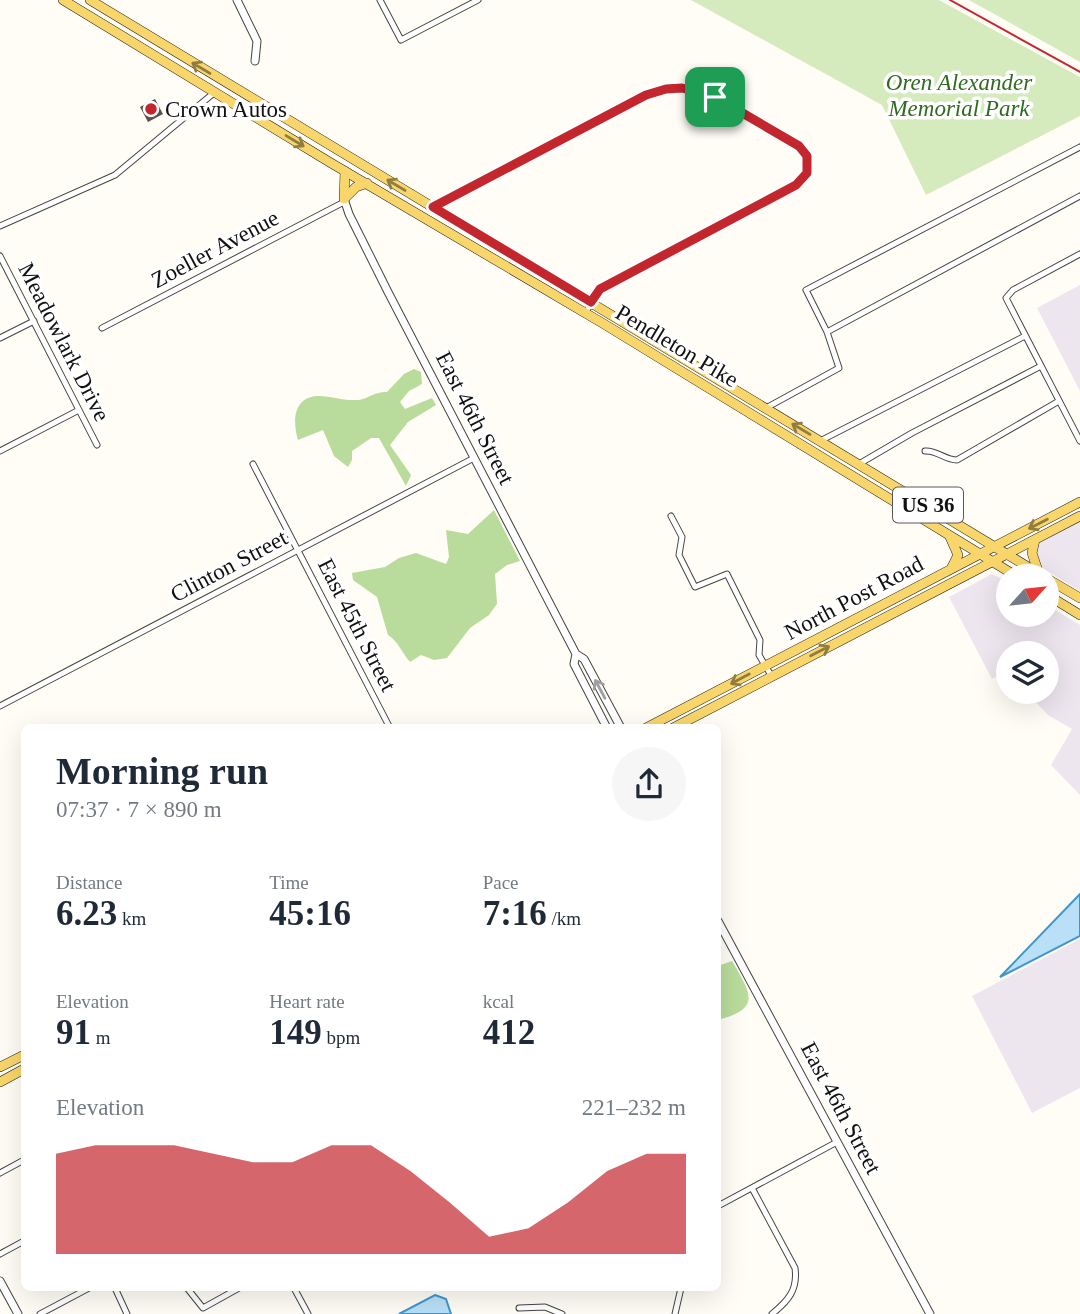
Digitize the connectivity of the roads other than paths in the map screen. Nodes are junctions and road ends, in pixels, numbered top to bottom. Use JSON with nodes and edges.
{"nodes":[{"id":1,"x":63,"y":0,"type":"edge"},
{"id":2,"x":90,"y":0,"type":"edge"},
{"id":3,"x":237,"y":0,"type":"edge"},
{"id":4,"x":380,"y":0,"type":"edge"},
{"id":5,"x":478,"y":0,"type":"edge"},
{"id":6,"x":255,"y":61,"type":"dead end"},
{"id":7,"x":215,"y":92,"type":"junction"},
{"id":8,"x":1080,"y":147,"type":"edge"},
{"id":9,"x":345,"y":171,"type":"junction"},
{"id":10,"x":367,"y":184,"type":"junction"},
{"id":11,"x":1080,"y":196,"type":"edge"},
{"id":12,"x":344,"y":200,"type":"junction"},
{"id":13,"x":433,"y":207,"type":"junction"},
{"id":14,"x":0,"y":226,"type":"edge"},
{"id":15,"x":1080,"y":254,"type":"edge"},
{"id":16,"x":0,"y":256,"type":"edge"},
{"id":17,"x":591,"y":302,"type":"junction"},
{"id":18,"x":584,"y":313,"type":"junction"},
{"id":19,"x":34,"y":321,"type":"junction"},
{"id":20,"x":102,"y":328,"type":"dead end"},
{"id":21,"x":827,"y":332,"type":"junction"},
{"id":22,"x":1025,"y":336,"type":"junction"},
{"id":23,"x":0,"y":338,"type":"edge"},
{"id":24,"x":1041,"y":366,"type":"junction"},
{"id":25,"x":1059,"y":401,"type":"junction"},
{"id":26,"x":766,"y":408,"type":"junction"},
{"id":27,"x":79,"y":410,"type":"junction"},
{"id":28,"x":820,"y":441,"type":"junction"},
{"id":29,"x":1080,"y":441,"type":"edge"},
{"id":30,"x":97,"y":445,"type":"dead end"},
{"id":31,"x":0,"y":451,"type":"edge"},
{"id":32,"x":925,"y":451,"type":"dead end"},
{"id":33,"x":474,"y":458,"type":"junction"},
{"id":34,"x":253,"y":464,"type":"dead end"},
{"id":35,"x":859,"y":465,"type":"junction"},
{"id":36,"x":1080,"y":502,"type":"edge"},
{"id":37,"x":671,"y":516,"type":"dead end"},
{"id":38,"x":1080,"y":516,"type":"edge"},
{"id":39,"x":947,"y":533,"type":"junction"},
{"id":40,"x":1035,"y":540,"type":"junction"},
{"id":41,"x":996,"y":546,"type":"junction"},
{"id":42,"x":298,"y":550,"type":"junction"},
{"id":43,"x":981,"y":554,"type":"junction"},
{"id":44,"x":1008,"y":554,"type":"junction"},
{"id":45,"x":993,"y":561,"type":"junction"},
{"id":46,"x":998,"y":564,"type":"edge"},
{"id":47,"x":1024,"y":564,"type":"edge"},
{"id":48,"x":1038,"y":564,"type":"edge"},
{"id":49,"x":951,"y":569,"type":"junction"},
{"id":50,"x":1059,"y":586,"type":"edge"},
{"id":51,"x":1080,"y":598,"type":"edge"},
{"id":52,"x":1059,"y":602,"type":"edge"},
{"id":53,"x":1080,"y":615,"type":"edge"},
{"id":54,"x":576,"y":654,"type":"junction"},
{"id":55,"x":765,"y":666,"type":"junction"},
{"id":56,"x":772,"y":677,"type":"junction"},
{"id":57,"x":0,"y":706,"type":"edge"},
{"id":58,"x":388,"y":724,"type":"edge"},
{"id":59,"x":605,"y":724,"type":"edge"},
{"id":60,"x":619,"y":724,"type":"edge"},
{"id":61,"x":654,"y":724,"type":"edge"},
{"id":62,"x":681,"y":724,"type":"edge"},
{"id":63,"x":721,"y":927,"type":"edge"},
{"id":64,"x":21,"y":1057,"type":"edge"},
{"id":65,"x":0,"y":1068,"type":"edge"},
{"id":66,"x":21,"y":1071,"type":"edge"},
{"id":67,"x":0,"y":1082,"type":"edge"},
{"id":68,"x":837,"y":1142,"type":"junction"},
{"id":69,"x":21,"y":1162,"type":"edge"},
{"id":70,"x":0,"y":1173,"type":"edge"},
{"id":71,"x":752,"y":1188,"type":"junction"},
{"id":72,"x":721,"y":1204,"type":"edge"},
{"id":73,"x":21,"y":1243,"type":"edge"},
{"id":74,"x":0,"y":1254,"type":"edge"},
{"id":75,"x":0,"y":1281,"type":"edge"},
{"id":76,"x":83,"y":1291,"type":"edge"},
{"id":77,"x":116,"y":1291,"type":"edge"},
{"id":78,"x":189,"y":1291,"type":"edge"},
{"id":79,"x":234,"y":1291,"type":"edge"},
{"id":80,"x":296,"y":1291,"type":"edge"},
{"id":81,"x":680,"y":1291,"type":"edge"},
{"id":82,"x":519,"y":1308,"type":"dead end"},
{"id":83,"x":126,"y":1311,"type":"edge"},
{"id":84,"x":18,"y":1314,"type":"edge"},
{"id":85,"x":40,"y":1314,"type":"edge"},
{"id":86,"x":308,"y":1314,"type":"edge"},
{"id":87,"x":562,"y":1314,"type":"edge"},
{"id":88,"x":675,"y":1314,"type":"edge"},
{"id":89,"x":772,"y":1314,"type":"edge"},
{"id":90,"x":930,"y":1314,"type":"edge"}],
"edges":[{"from":1,"to":7,"type":"main road","name":"Pendleton Pike","number":"US 36"},
{"from":13,"to":2,"type":"main road","name":"Pendleton Pike","number":"US 36","one_way":true},
{"from":3,"to":6,"type":"street"},
{"from":4,"to":5,"type":"street"},
{"from":7,"to":9,"type":"main road","name":"Pendleton Pike","number":"US 36","one_way":true},
{"from":7,"to":14,"type":"street"},
{"from":8,"to":21,"type":"street"},
{"from":9,"to":10,"type":"main road","name":"Pendleton Pike","number":"US 36"},
{"from":9,"to":12,"type":"main road"},
{"from":10,"to":12,"type":"main road"},
{"from":10,"to":18,"type":"main road","name":"Pendleton Pike","number":"US 36"},
{"from":11,"to":21,"type":"street"},
{"from":12,"to":20,"type":"street","name":"Zoeller Avenue"},
{"from":12,"to":33,"type":"street","name":"East 46th Street"},
{"from":13,"to":17,"type":"main road","name":"Pendleton Pike","number":"US 36"},
{"from":13,"to":17,"type":"street"},
{"from":15,"to":22,"type":"street"},
{"from":16,"to":19,"type":"street","name":"Meadowlark Drive"},
{"from":17,"to":18,"type":"street"},
{"from":17,"to":26,"type":"main road","name":"Pendleton Pike","number":"US 36"},
{"from":18,"to":39,"type":"main road","name":"Pendleton Pike","number":"US 36"},
{"from":19,"to":23,"type":"street"},
{"from":19,"to":27,"type":"street","name":"Meadowlark Drive"},
{"from":21,"to":26,"type":"street"},
{"from":22,"to":24,"type":"street"},
{"from":22,"to":28,"type":"street"},
{"from":24,"to":25,"type":"street"},
{"from":24,"to":35,"type":"street"},
{"from":25,"to":29,"type":"street"},
{"from":25,"to":32,"type":"street"},
{"from":28,"to":26,"type":"main road","name":"Pendleton Pike","number":"US 36","one_way":true},
{"from":27,"to":30,"type":"street","name":"Meadowlark Drive"},
{"from":27,"to":31,"type":"street"},
{"from":28,"to":35,"type":"main road","name":"Pendleton Pike","number":"US 36"},
{"from":33,"to":42,"type":"street","name":"Clinton Street"},
{"from":33,"to":54,"type":"street","name":"East 46th Street"},
{"from":34,"to":42,"type":"street","name":"East 45th Street"},
{"from":35,"to":41,"type":"main road","name":"Pendleton Pike","number":"US 36"},
{"from":36,"to":41,"type":"main road","name":"North Post Road","one_way":true},
{"from":37,"to":55,"type":"street"},
{"from":38,"to":40,"type":"main road","name":"North Post Road"},
{"from":39,"to":43,"type":"main road","name":"Pendleton Pike","number":"US 36"},
{"from":39,"to":49,"type":"main road"},
{"from":40,"to":44,"type":"main road","name":"North Post Road"},
{"from":40,"to":48,"type":"main road"},
{"from":41,"to":43,"type":"main road","name":"North Post Road"},
{"from":41,"to":44,"type":"main road","name":"Pendleton Pike","number":"US 36"},
{"from":42,"to":57,"type":"street","name":"Clinton Street"},
{"from":42,"to":58,"type":"street","name":"East 45th Street"},
{"from":43,"to":45,"type":"main road","name":"Pendleton Pike","number":"US 36"},
{"from":43,"to":49,"type":"main road","name":"North Post Road"},
{"from":44,"to":45,"type":"main road","name":"North Post Road"},
{"from":44,"to":47,"type":"main road","name":"Pendleton Pike","number":"US 36"},
{"from":45,"to":46,"type":"main road","name":"Pendleton Pike","number":"US 36"},
{"from":56,"to":45,"type":"main road","name":"North Post Road","one_way":true},
{"from":49,"to":55,"type":"main road","name":"North Post Road"},
{"from":50,"to":51,"type":"main road","name":"Pendleton Pike","number":"US 36"},
{"from":52,"to":53,"type":"main road"},
{"from":54,"to":59,"type":"street","name":"East 46th Street"},
{"from":60,"to":54,"type":"street","name":"East 46th Street","one_way":true},
{"from":55,"to":56,"type":"street"},
{"from":55,"to":61,"type":"main road","name":"North Post Road","one_way":true},
{"from":56,"to":62,"type":"main road","name":"North Post Road"},
{"from":63,"to":68,"type":"street","name":"East 46th Street"},
{"from":64,"to":65,"type":"main road"},
{"from":66,"to":67,"type":"main road"},
{"from":68,"to":71,"type":"street"},
{"from":68,"to":90,"type":"street","name":"East 46th Street"},
{"from":69,"to":70,"type":"street"},
{"from":71,"to":72,"type":"street"},
{"from":71,"to":89,"type":"street"},
{"from":73,"to":74,"type":"street"},
{"from":75,"to":84,"type":"street"},
{"from":76,"to":85,"type":"street"},
{"from":77,"to":83,"type":"street"},
{"from":78,"to":79,"type":"street"},
{"from":80,"to":86,"type":"street"},
{"from":81,"to":88,"type":"street"},
{"from":82,"to":87,"type":"street"}]}
